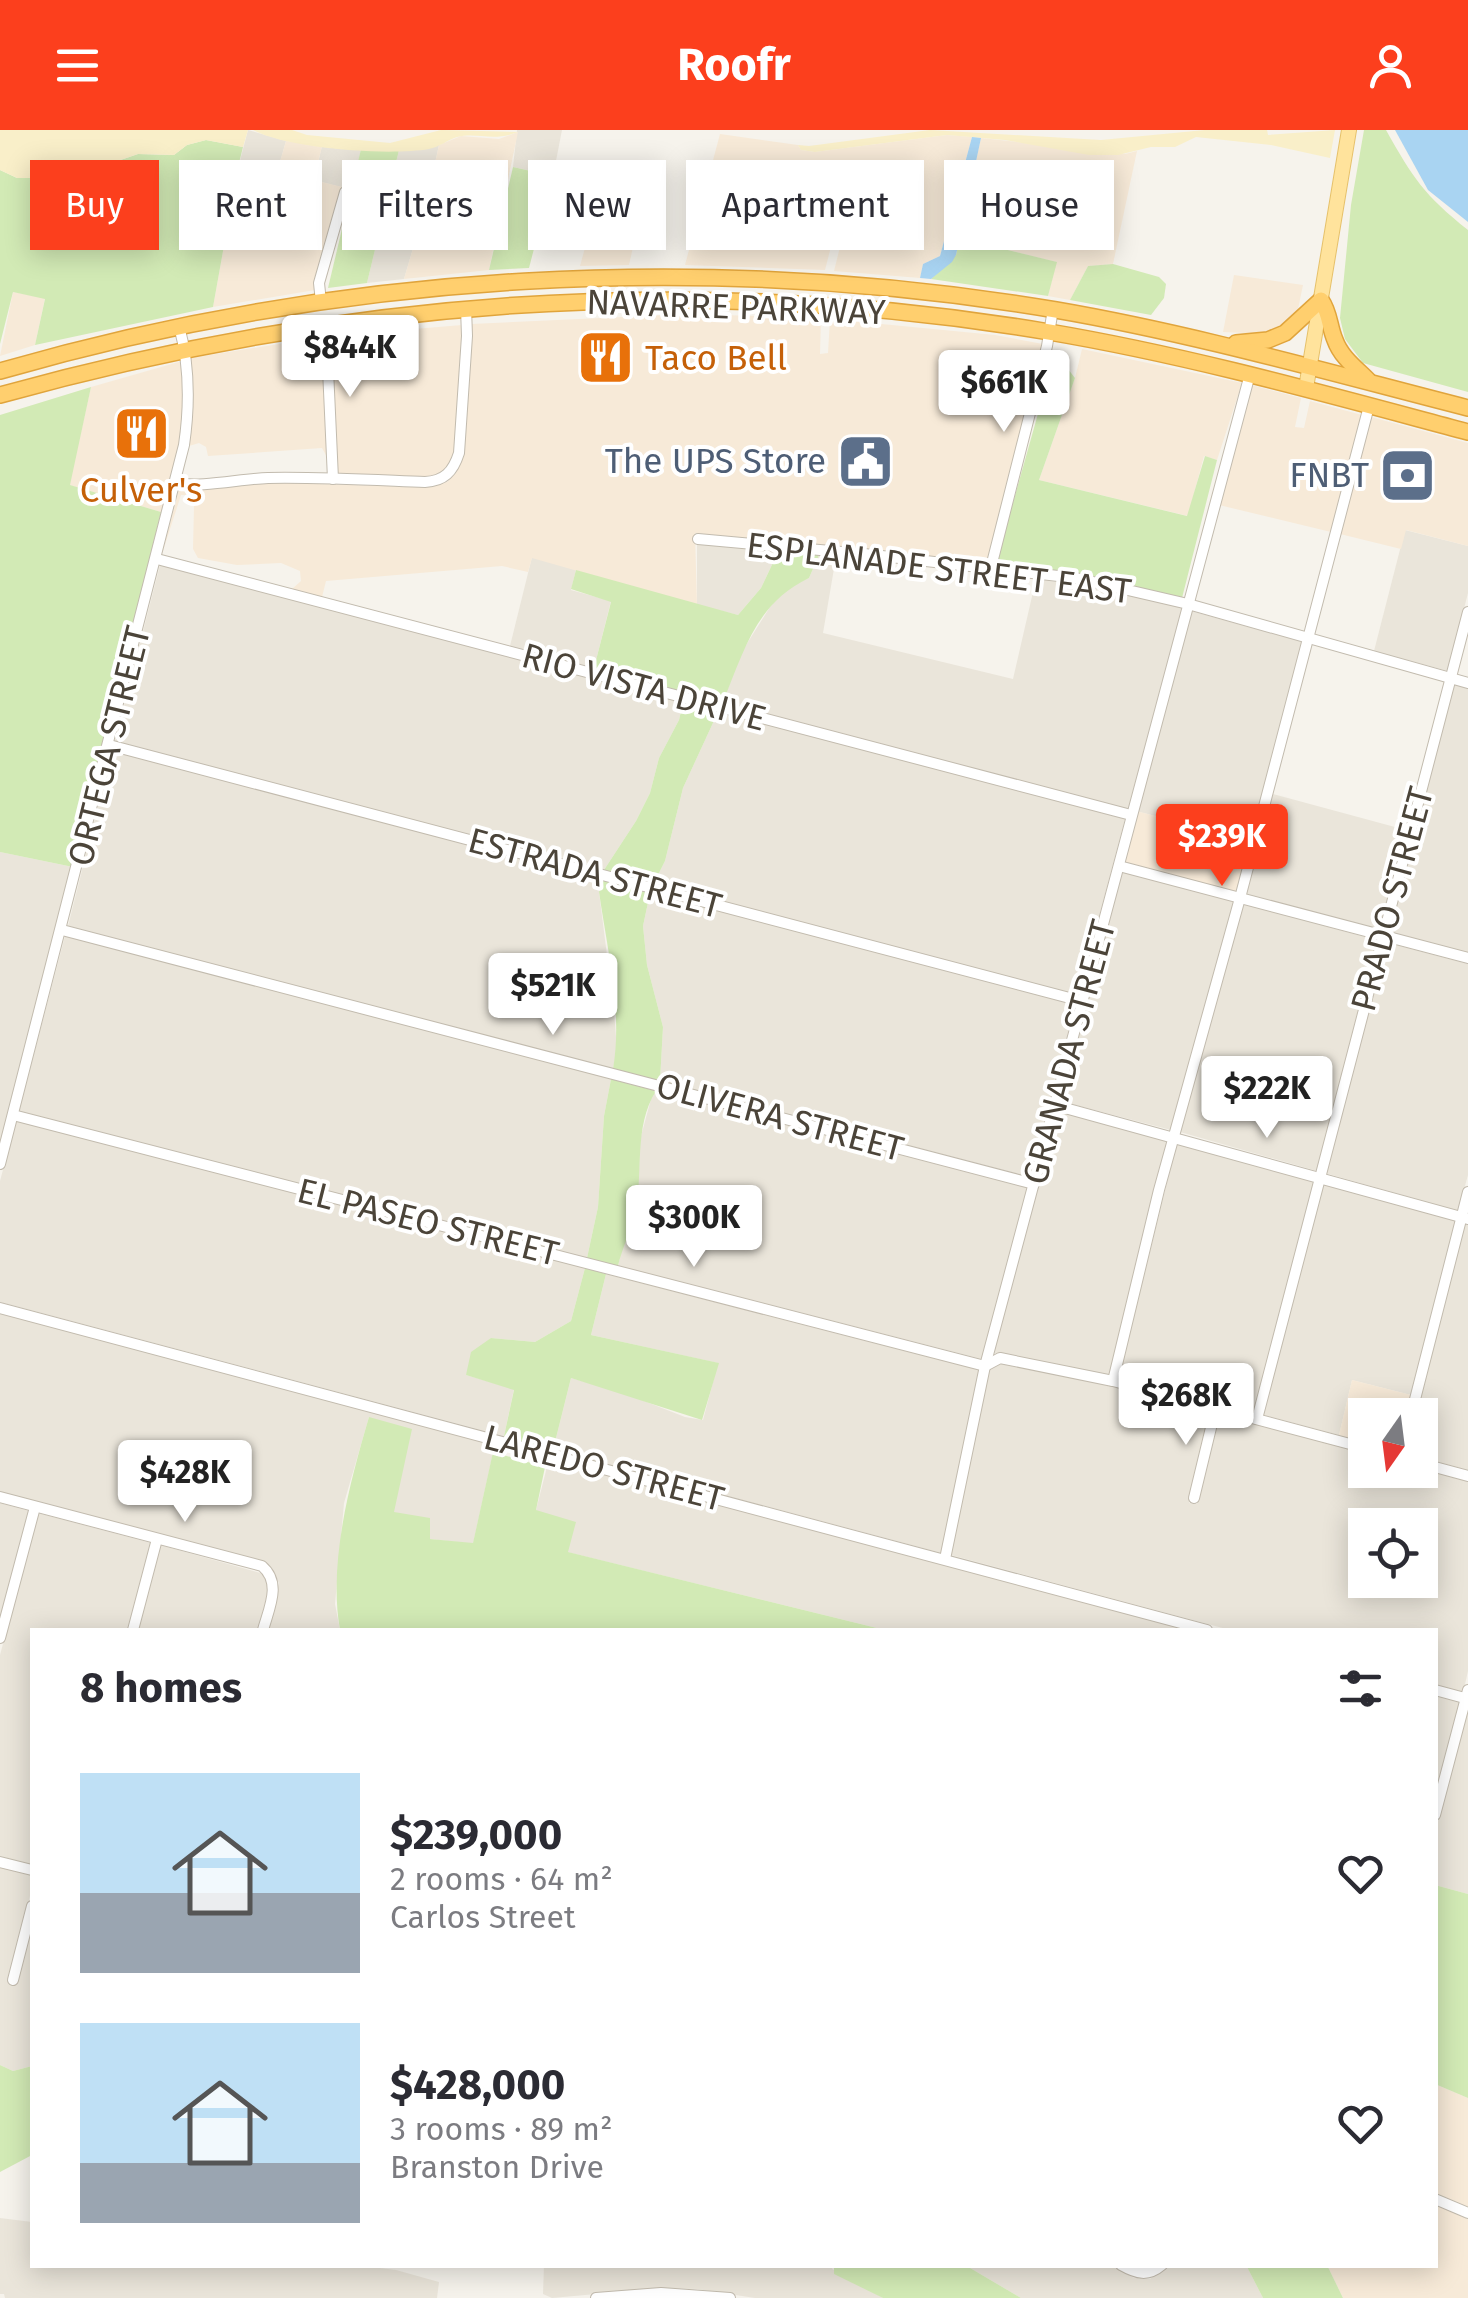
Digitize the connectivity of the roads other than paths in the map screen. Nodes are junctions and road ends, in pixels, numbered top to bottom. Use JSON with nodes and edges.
{"nodes":[{"id":1,"x":1349,"y":130,"type":"edge"},
{"id":2,"x":342,"y":202,"type":"edge"},
{"id":3,"x":624,"y":277,"type":"junction"},
{"id":4,"x":666,"y":278,"type":"junction"},
{"id":5,"x":653,"y":299,"type":"junction"},
{"id":6,"x":1322,"y":300,"type":"junction"},
{"id":7,"x":606,"y":301,"type":"junction"},
{"id":8,"x":321,"y":302,"type":"junction"},
{"id":9,"x":466,"y":308,"type":"junction"},
{"id":10,"x":1053,"y":310,"type":"junction"},
{"id":11,"x":326,"y":324,"type":"junction"},
{"id":12,"x":179,"y":326,"type":"junction"},
{"id":13,"x":1049,"y":332,"type":"junction"},
{"id":14,"x":1222,"y":344,"type":"junction"},
{"id":15,"x":185,"y":348,"type":"junction"},
{"id":16,"x":1309,"y":366,"type":"junction"},
{"id":17,"x":0,"y":372,"type":"edge"},
{"id":18,"x":1250,"y":374,"type":"junction"},
{"id":19,"x":1371,"y":382,"type":"junction"},
{"id":20,"x":1306,"y":388,"type":"junction"},
{"id":21,"x":0,"y":395,"type":"edge"},
{"id":22,"x":1370,"y":406,"type":"junction"},
{"id":23,"x":1468,"y":408,"type":"edge"},
{"id":24,"x":1468,"y":432,"type":"edge"},
{"id":25,"x":334,"y":478,"type":"junction"},
{"id":26,"x":176,"y":483,"type":"junction"},
{"id":27,"x":698,"y":539,"type":"dead end"},
{"id":28,"x":157,"y":558,"type":"junction"},
{"id":29,"x":991,"y":568,"type":"junction"},
{"id":30,"x":1188,"y":604,"type":"junction"},
{"id":31,"x":1468,"y":612,"type":"edge"},
{"id":32,"x":1308,"y":638,"type":"junction"},
{"id":33,"x":1452,"y":678,"type":"junction"},
{"id":34,"x":1468,"y":682,"type":"edge"},
{"id":35,"x":109,"y":744,"type":"junction"},
{"id":36,"x":1130,"y":815,"type":"junction"},
{"id":37,"x":1119,"y":866,"type":"junction"},
{"id":38,"x":1240,"y":898,"type":"junction"},
{"id":39,"x":62,"y":930,"type":"junction"},
{"id":40,"x":1382,"y":936,"type":"junction"},
{"id":41,"x":1468,"y":958,"type":"edge"},
{"id":42,"x":1081,"y":1002,"type":"junction"},
{"id":43,"x":1054,"y":1105,"type":"junction"},
{"id":44,"x":13,"y":1115,"type":"junction"},
{"id":45,"x":1174,"y":1136,"type":"junction"},
{"id":46,"x":0,"y":1164,"type":"edge"},
{"id":47,"x":1320,"y":1177,"type":"junction"},
{"id":48,"x":1034,"y":1184,"type":"junction"},
{"id":49,"x":1468,"y":1192,"type":"edge"},
{"id":50,"x":1465,"y":1218,"type":"edge"},
{"id":51,"x":0,"y":1308,"type":"edge"},
{"id":52,"x":984,"y":1366,"type":"junction"},
{"id":53,"x":1113,"y":1381,"type":"junction"},
{"id":54,"x":1416,"y":1398,"type":"edge"},
{"id":55,"x":1216,"y":1408,"type":"junction"},
{"id":56,"x":1257,"y":1419,"type":"junction"},
{"id":57,"x":1348,"y":1443,"type":"edge"},
{"id":58,"x":1438,"y":1467,"type":"edge"},
{"id":59,"x":1468,"y":1476,"type":"edge"},
{"id":60,"x":0,"y":1498,"type":"edge"},
{"id":61,"x":1194,"y":1498,"type":"dead end"},
{"id":62,"x":35,"y":1507,"type":"junction"},
{"id":63,"x":156,"y":1539,"type":"junction"},
{"id":64,"x":946,"y":1559,"type":"junction"},
{"id":65,"x":133,"y":1628,"type":"edge"},
{"id":66,"x":264,"y":1628,"type":"edge"},
{"id":67,"x":1200,"y":1628,"type":"edge"},
{"id":68,"x":0,"y":1638,"type":"edge"},
{"id":69,"x":1438,"y":1691,"type":"edge"},
{"id":70,"x":1467,"y":1696,"type":"edge"},
{"id":71,"x":1438,"y":1804,"type":"edge"},
{"id":72,"x":0,"y":1862,"type":"edge"},
{"id":73,"x":30,"y":1870,"type":"edge"},
{"id":74,"x":30,"y":1914,"type":"edge"},
{"id":75,"x":14,"y":1980,"type":"dead end"},
{"id":76,"x":1438,"y":2199,"type":"edge"},
{"id":77,"x":1468,"y":2213,"type":"edge"},
{"id":78,"x":1127,"y":2268,"type":"edge"},
{"id":79,"x":1158,"y":2268,"type":"edge"},
{"id":80,"x":596,"y":2298,"type":"edge"},
{"id":81,"x":730,"y":2298,"type":"edge"}],
"edges":[{"from":1,"to":6,"type":"main road"},
{"from":2,"to":8,"type":"street"},
{"from":3,"to":4,"type":"highway","name":"NAVARRE PARKWAY"},
{"from":3,"to":7,"type":"highway"},
{"from":3,"to":8,"type":"highway","name":"NAVARRE PARKWAY"},
{"from":4,"to":5,"type":"highway"},
{"from":4,"to":10,"type":"highway","name":"NAVARRE PARKWAY"},
{"from":5,"to":7,"type":"highway","name":"NAVARRE PARKWAY"},
{"from":5,"to":13,"type":"highway","name":"NAVARRE PARKWAY"},
{"from":6,"to":14,"type":"highway"},
{"from":6,"to":16,"type":"main road"},
{"from":6,"to":19,"type":"highway"},
{"from":7,"to":9,"type":"highway","name":"NAVARRE PARKWAY"},
{"from":8,"to":12,"type":"highway","name":"NAVARRE PARKWAY"},
{"from":9,"to":11,"type":"highway","name":"NAVARRE PARKWAY"},
{"from":9,"to":25,"type":"street"},
{"from":10,"to":13,"type":"street"},
{"from":10,"to":14,"type":"highway","name":"NAVARRE PARKWAY"},
{"from":11,"to":15,"type":"highway","name":"NAVARRE PARKWAY"},
{"from":11,"to":25,"type":"street"},
{"from":12,"to":15,"type":"street","name":"ORTEGA STREET"},
{"from":12,"to":17,"type":"highway","name":"NAVARRE PARKWAY"},
{"from":13,"to":18,"type":"highway","name":"NAVARRE PARKWAY"},
{"from":13,"to":29,"type":"street"},
{"from":14,"to":16,"type":"highway","name":"NAVARRE PARKWAY"},
{"from":15,"to":21,"type":"highway","name":"NAVARRE PARKWAY"},
{"from":15,"to":26,"type":"street","name":"ORTEGA STREET"},
{"from":16,"to":19,"type":"highway","name":"NAVARRE PARKWAY"},
{"from":16,"to":20,"type":"main road"},
{"from":18,"to":20,"type":"highway","name":"NAVARRE PARKWAY"},
{"from":18,"to":30,"type":"street","name":"GRANADA STREET"},
{"from":19,"to":23,"type":"highway","name":"NAVARRE PARKWAY"},
{"from":20,"to":22,"type":"highway","name":"NAVARRE PARKWAY"},
{"from":22,"to":24,"type":"highway","name":"NAVARRE PARKWAY"},
{"from":22,"to":32,"type":"street"},
{"from":25,"to":26,"type":"street"},
{"from":26,"to":28,"type":"street","name":"ORTEGA STREET"},
{"from":27,"to":29,"type":"street","name":"ESPLANADE STREET EAST"},
{"from":28,"to":35,"type":"street","name":"ORTEGA STREET"},
{"from":28,"to":36,"type":"street","name":"RIO VISTA DRIVE"},
{"from":29,"to":30,"type":"street","name":"ESPLANADE STREET EAST"},
{"from":30,"to":32,"type":"street","name":"ESPLANADE STREET EAST"},
{"from":30,"to":36,"type":"street","name":"GRANADA STREET"},
{"from":31,"to":33,"type":"street","name":"PRADO STREET"},
{"from":32,"to":33,"type":"street","name":"ESPLANADE STREET EAST"},
{"from":32,"to":38,"type":"street"},
{"from":33,"to":34,"type":"street","name":"ESPLANADE STREET EAST"},
{"from":33,"to":40,"type":"street","name":"PRADO STREET"},
{"from":35,"to":39,"type":"street","name":"ORTEGA STREET"},
{"from":35,"to":42,"type":"street","name":"ESTRADA STREET"},
{"from":36,"to":37,"type":"street","name":"GRANADA STREET"},
{"from":37,"to":38,"type":"street"},
{"from":37,"to":42,"type":"street","name":"GRANADA STREET"},
{"from":38,"to":40,"type":"street"},
{"from":38,"to":45,"type":"street"},
{"from":39,"to":44,"type":"street","name":"ORTEGA STREET"},
{"from":39,"to":48,"type":"street","name":"OLIVERA STREET"},
{"from":40,"to":41,"type":"street"},
{"from":40,"to":47,"type":"street","name":"PRADO STREET"},
{"from":42,"to":43,"type":"street","name":"GRANADA STREET"},
{"from":43,"to":45,"type":"street"},
{"from":43,"to":48,"type":"street","name":"GRANADA STREET"},
{"from":44,"to":46,"type":"street","name":"ORTEGA STREET"},
{"from":44,"to":52,"type":"street","name":"EL PASEO STREET"},
{"from":45,"to":47,"type":"street"},
{"from":45,"to":53,"type":"street"},
{"from":47,"to":50,"type":"street"},
{"from":47,"to":56,"type":"street","name":"PRADO STREET"},
{"from":48,"to":52,"type":"street","name":"GRANADA STREET"},
{"from":49,"to":50,"type":"street"},
{"from":50,"to":54,"type":"street"},
{"from":51,"to":64,"type":"street","name":"LAREDO STREET"},
{"from":52,"to":53,"type":"street","name":"EL PASEO STREET"},
{"from":52,"to":64,"type":"street","name":"GRANADA STREET"},
{"from":53,"to":55,"type":"street","name":"EL PASEO STREET"},
{"from":55,"to":56,"type":"street","name":"EL PASEO STREET"},
{"from":55,"to":61,"type":"street"},
{"from":56,"to":57,"type":"street","name":"EL PASEO STREET"},
{"from":58,"to":59,"type":"street"},
{"from":60,"to":62,"type":"street"},
{"from":62,"to":63,"type":"street"},
{"from":62,"to":68,"type":"street"},
{"from":63,"to":65,"type":"street"},
{"from":63,"to":66,"type":"street"},
{"from":64,"to":67,"type":"street","name":"LAREDO STREET"},
{"from":69,"to":70,"type":"street"},
{"from":70,"to":71,"type":"street"},
{"from":72,"to":73,"type":"street"},
{"from":74,"to":75,"type":"street"},
{"from":76,"to":77,"type":"street"},
{"from":78,"to":79,"type":"street"},
{"from":80,"to":81,"type":"street"}]}
